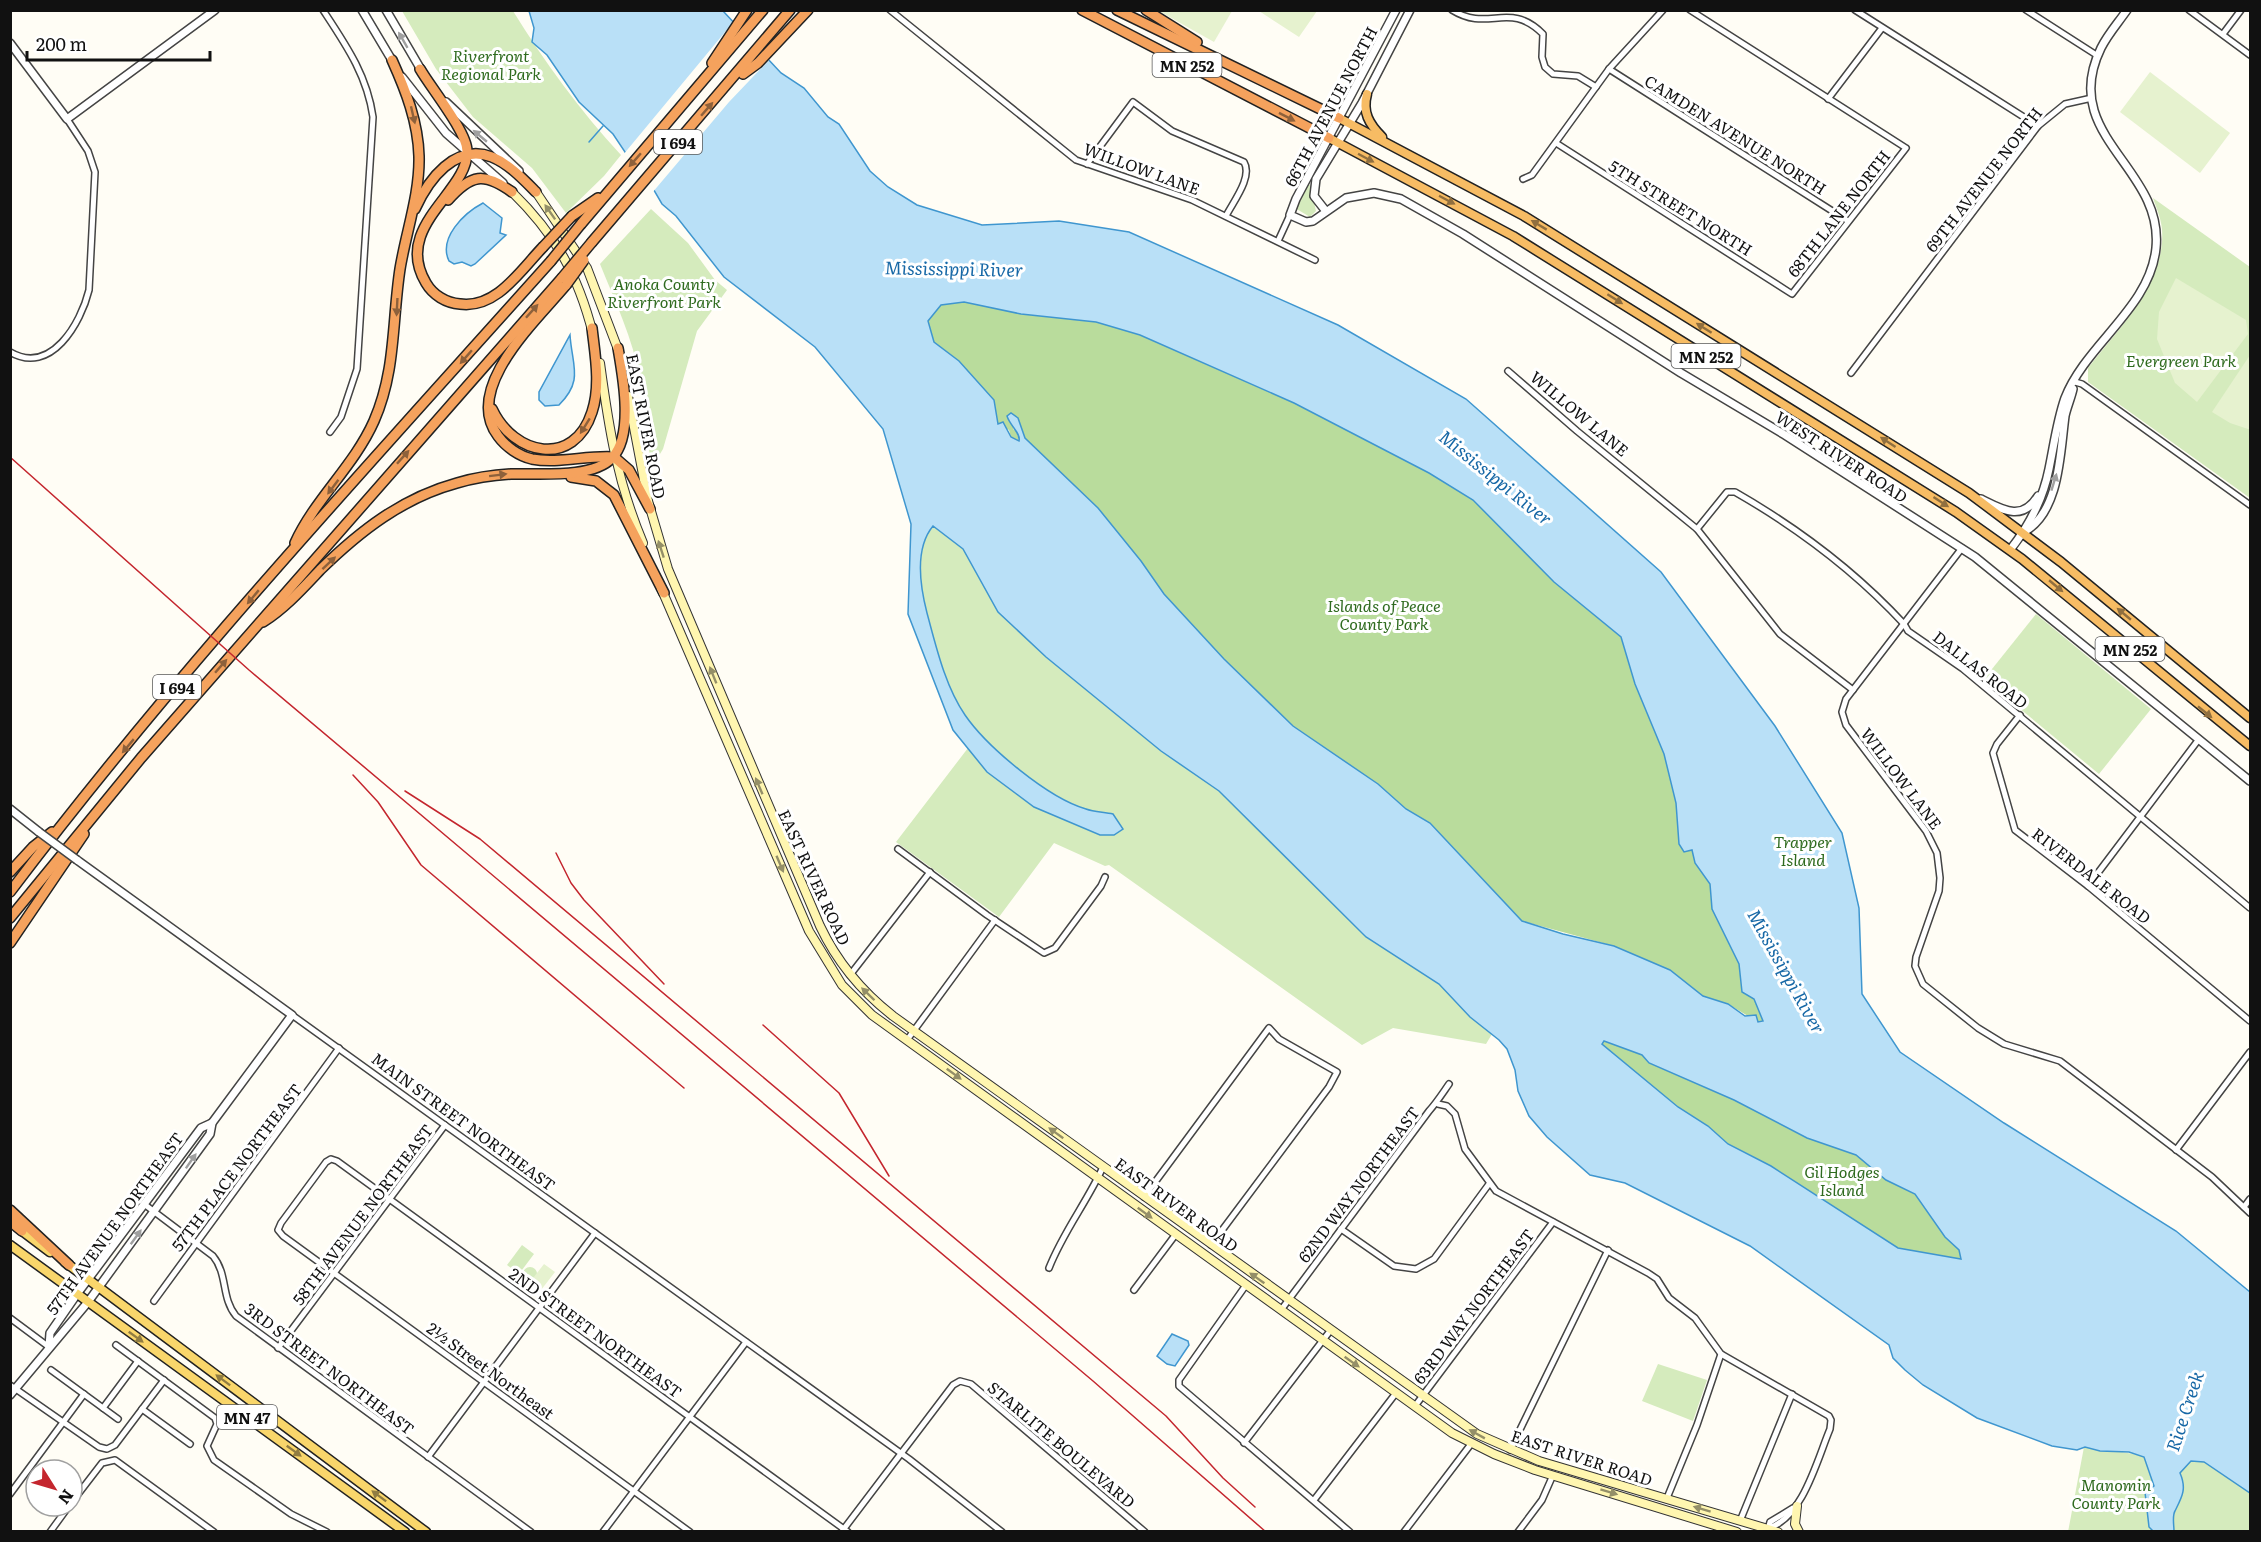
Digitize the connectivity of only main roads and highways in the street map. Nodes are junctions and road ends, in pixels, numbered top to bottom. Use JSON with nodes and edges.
{"nodes":[{"id":1,"x":747,"y":10,"type":"edge"},
{"id":2,"x":790,"y":10,"type":"edge"},
{"id":3,"x":808,"y":10,"type":"edge"},
{"id":4,"x":1074,"y":10,"type":"edge"},
{"id":5,"x":1082,"y":10,"type":"edge"},
{"id":6,"x":1117,"y":10,"type":"edge"},
{"id":7,"x":1146,"y":10,"type":"edge"},
{"id":8,"x":762,"y":12,"type":"edge"},
{"id":9,"x":1136,"y":39,"type":"junction"},
{"id":10,"x":392,"y":60,"type":"road end"},
{"id":11,"x":420,"y":69,"type":"road end"},
{"id":12,"x":1250,"y":74,"type":"junction"},
{"id":13,"x":729,"y":84,"type":"junction"},
{"id":14,"x":1367,"y":94,"type":"road end"},
{"id":15,"x":687,"y":100,"type":"junction"},
{"id":16,"x":1339,"y":118,"type":"joint"},
{"id":17,"x":1333,"y":141,"type":"joint"},
{"id":18,"x":1389,"y":143,"type":"junction"},
{"id":19,"x":468,"y":154,"type":"junction"},
{"id":20,"x":512,"y":192,"type":"joint"},
{"id":21,"x":536,"y":192,"type":"joint"},
{"id":22,"x":608,"y":192,"type":"junction"},
{"id":23,"x":424,"y":230,"type":"junction"},
{"id":24,"x":406,"y":239,"type":"junction"},
{"id":25,"x":564,"y":282,"type":"junction"},
{"id":26,"x":592,"y":328,"type":"junction"},
{"id":27,"x":618,"y":348,"type":"junction"},
{"id":28,"x":490,"y":392,"type":"junction"},
{"id":29,"x":614,"y":457,"type":"junction"},
{"id":30,"x":533,"y":473,"type":"junction"},
{"id":31,"x":650,"y":509,"type":"junction"},
{"id":32,"x":291,"y":552,"type":"junction"},
{"id":33,"x":664,"y":593,"type":"junction"},
{"id":34,"x":254,"y":628,"type":"junction"},
{"id":35,"x":2250,"y":718,"type":"edge"},
{"id":36,"x":2250,"y":746,"type":"edge"},
{"id":37,"x":141,"y":758,"type":"junction"},
{"id":38,"x":63,"y":823,"type":"junction"},
{"id":39,"x":10,"y":872,"type":"edge"},
{"id":40,"x":10,"y":892,"type":"edge"},
{"id":41,"x":10,"y":918,"type":"edge"},
{"id":42,"x":10,"y":945,"type":"edge"},
{"id":43,"x":10,"y":1210,"type":"edge"},
{"id":44,"x":10,"y":1222,"type":"edge"},
{"id":45,"x":22,"y":1231,"type":"joint"},
{"id":46,"x":10,"y":1245,"type":"edge"},
{"id":47,"x":69,"y":1265,"type":"junction"},
{"id":48,"x":1797,"y":1506,"type":"road end"},
{"id":49,"x":1715,"y":1525,"type":"junction"},
{"id":50,"x":1767,"y":1530,"type":"edge"},
{"id":51,"x":405,"y":1532,"type":"edge"},
{"id":52,"x":426,"y":1532,"type":"edge"},
{"id":53,"x":1724,"y":1532,"type":"edge"},
{"id":54,"x":1737,"y":1532,"type":"edge"},
{"id":55,"x":1778,"y":1532,"type":"edge"},
{"id":56,"x":1798,"y":1532,"type":"edge"}],
"edges":[{"from":1,"to":15,"type":"highway"},
{"from":2,"to":13,"type":"highway","number":"I 694"},
{"from":3,"to":13,"type":"highway"},
{"from":4,"to":9,"type":"highway"},
{"from":5,"to":9,"type":"highway"},
{"from":6,"to":12,"type":"highway"},
{"from":7,"to":12,"type":"highway"},
{"from":8,"to":15,"type":"highway","number":"I 694"},
{"from":9,"to":17,"type":"highway","number":"MN 252","one_way":true},
{"from":10,"to":24,"type":"highway","one_way":true},
{"from":11,"to":19,"type":"highway"},
{"from":12,"to":16,"type":"highway","number":"MN 252"},
{"from":25,"to":13,"type":"highway","number":"I 694","one_way":true,"bridge":true},
{"from":14,"to":18,"type":"highway"},
{"from":15,"to":22,"type":"highway","number":"I 694","one_way":true},
{"from":16,"to":18,"type":"highway","number":"MN 252"},
{"from":17,"to":36,"type":"highway","number":"MN 252","one_way":true},
{"from":35,"to":18,"type":"highway","number":"MN 252","one_way":true},
{"from":19,"to":21,"type":"highway"},
{"from":19,"to":23,"type":"highway"},
{"from":19,"to":24,"type":"highway"},
{"from":20,"to":23,"type":"highway"},
{"from":20,"to":26,"type":"main road","name":"EAST RIVER ROAD"},
{"from":27,"to":21,"type":"main road","name":"EAST RIVER ROAD","one_way":true},
{"from":22,"to":23,"type":"highway","bridge":true},
{"from":22,"to":32,"type":"highway","number":"I 694","one_way":true,"bridge":true},
{"from":24,"to":32,"type":"highway","one_way":true},
{"from":25,"to":28,"type":"highway"},
{"from":34,"to":25,"type":"highway","number":"I 694","one_way":true},
{"from":26,"to":28,"type":"highway","one_way":true},
{"from":26,"to":29,"type":"main road","name":"EAST RIVER ROAD"},
{"from":27,"to":29,"type":"highway"},
{"from":27,"to":31,"type":"main road","name":"EAST RIVER ROAD"},
{"from":28,"to":29,"type":"highway"},
{"from":29,"to":30,"type":"highway"},
{"from":29,"to":31,"type":"highway"},
{"from":29,"to":33,"type":"main road","name":"EAST RIVER ROAD"},
{"from":30,"to":33,"type":"highway"},
{"from":34,"to":30,"type":"highway","one_way":true},
{"from":50,"to":31,"type":"main road","name":"EAST RIVER ROAD","one_way":true},
{"from":32,"to":38,"type":"highway","number":"I 694","one_way":true},
{"from":33,"to":49,"type":"main road","name":"EAST RIVER ROAD","one_way":true},
{"from":37,"to":34,"type":"highway","number":"I 694","one_way":true},
{"from":37,"to":41,"type":"highway","number":"I 694"},
{"from":37,"to":42,"type":"highway"},
{"from":38,"to":39,"type":"highway"},
{"from":38,"to":40,"type":"highway","number":"I 694"},
{"from":43,"to":47,"type":"highway"},
{"from":44,"to":45,"type":"highway"},
{"from":45,"to":47,"type":"main road","number":"MN 47"},
{"from":46,"to":51,"type":"main road","number":"MN 47","one_way":true},
{"from":52,"to":47,"type":"main road","number":"MN 47","one_way":true},
{"from":48,"to":56,"type":"main road"},
{"from":49,"to":53,"type":"main road"},
{"from":49,"to":54,"type":"main road","name":"EAST RIVER ROAD"},
{"from":50,"to":55,"type":"main road","name":"EAST RIVER ROAD"}]}
